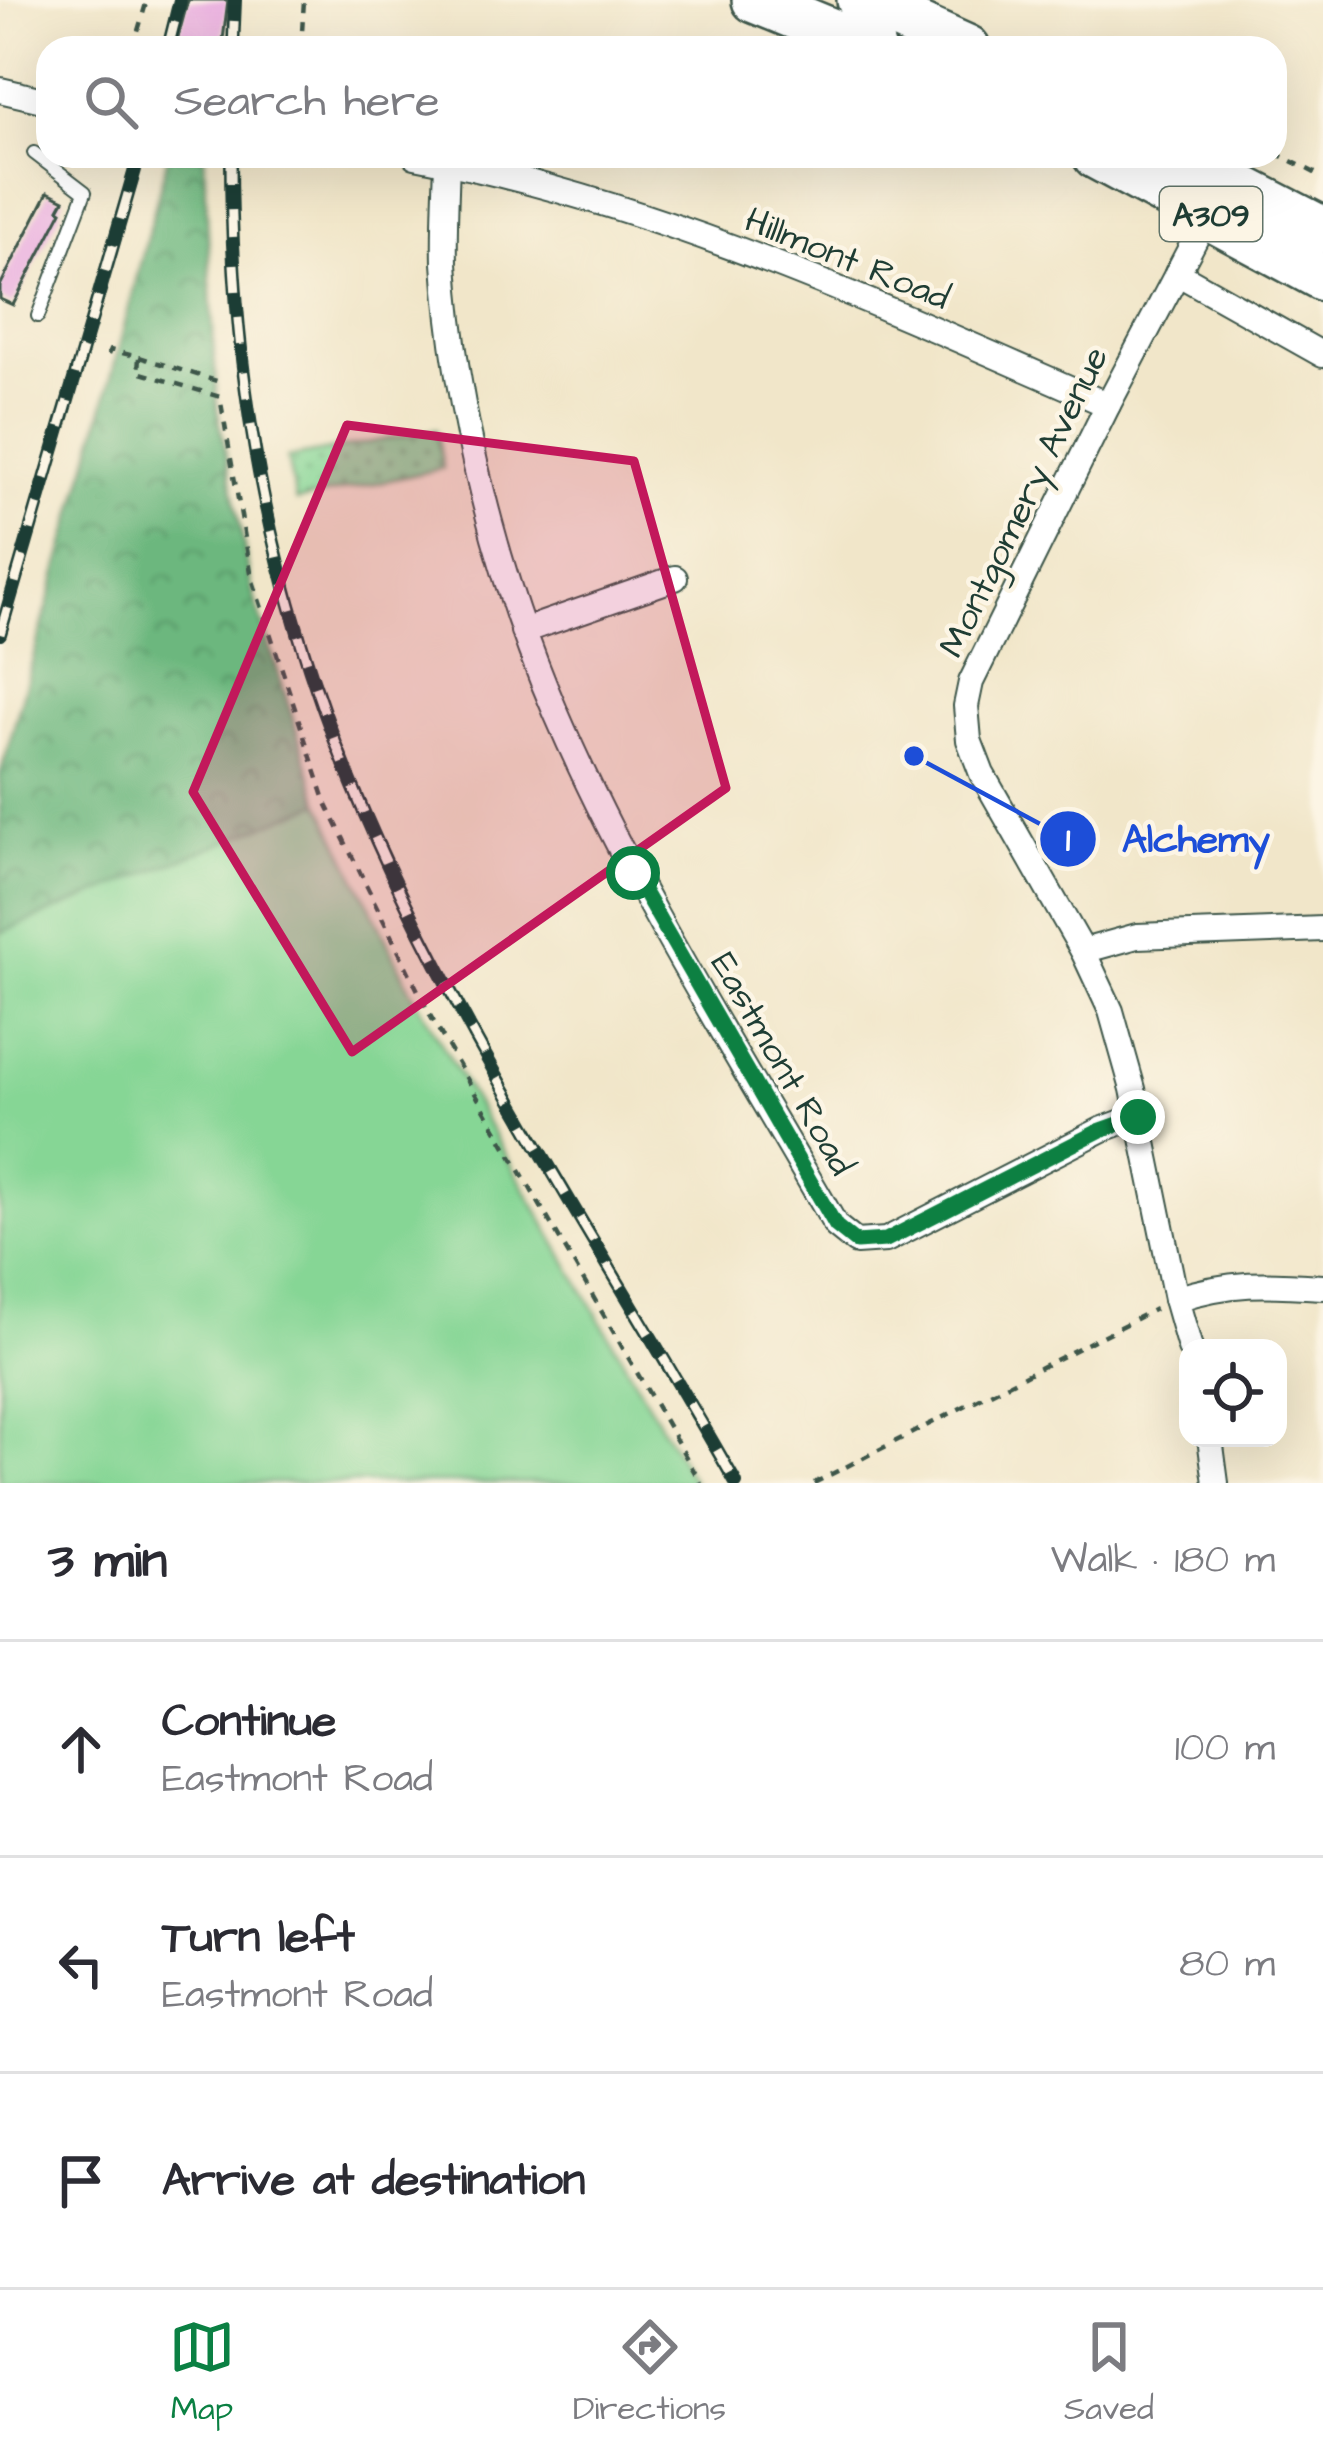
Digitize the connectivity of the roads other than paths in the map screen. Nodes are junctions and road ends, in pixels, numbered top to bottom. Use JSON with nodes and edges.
{"nodes":[{"id":1,"x":754,"y":0,"type":"edge"},
{"id":2,"x":860,"y":0,"type":"edge"},
{"id":3,"x":842,"y":36,"type":"edge"},
{"id":4,"x":940,"y":36,"type":"edge"},
{"id":5,"x":0,"y":90,"type":"edge"},
{"id":6,"x":36,"y":98,"type":"edge"},
{"id":7,"x":53,"y":168,"type":"edge"},
{"id":8,"x":447,"y":168,"type":"edge"},
{"id":9,"x":470,"y":168,"type":"edge"},
{"id":10,"x":1120,"y":168,"type":"edge"},
{"id":11,"x":1203,"y":168,"type":"edge"},
{"id":12,"x":1209,"y":213,"type":"junction"},
{"id":13,"x":1323,"y":230,"type":"edge"},
{"id":14,"x":1177,"y":273,"type":"junction"},
{"id":15,"x":1323,"y":278,"type":"edge"},
{"id":16,"x":38,"y":316,"type":"dead end"},
{"id":17,"x":1323,"y":355,"type":"edge"},
{"id":18,"x":1108,"y":405,"type":"junction"},
{"id":19,"x":675,"y":578,"type":"dead end"},
{"id":20,"x":523,"y":631,"type":"junction"},
{"id":21,"x":1323,"y":929,"type":"edge"},
{"id":22,"x":1083,"y":951,"type":"junction"},
{"id":23,"x":1138,"y":1117,"type":"junction"},
{"id":24,"x":1323,"y":1287,"type":"edge"},
{"id":25,"x":1176,"y":1298,"type":"junction"},
{"id":26,"x":1187,"y":1339,"type":"edge"},
{"id":27,"x":1211,"y":1447,"type":"edge"},
{"id":28,"x":1216,"y":1483,"type":"edge"}],
"edges":[{"from":1,"to":3,"type":"highway"},
{"from":2,"to":4,"type":"highway"},
{"from":5,"to":6,"type":"street"},
{"from":7,"to":16,"type":"lane"},
{"from":8,"to":20,"type":"street","name":"Eastmont Road"},
{"from":9,"to":18,"type":"street","name":"Hillmont Road"},
{"from":10,"to":12,"type":"highway","number":"A309"},
{"from":11,"to":13,"type":"highway","number":"A309"},
{"from":12,"to":14,"type":"street","name":"Montgomery Avenue"},
{"from":12,"to":15,"type":"highway","number":"A309"},
{"from":14,"to":17,"type":"street"},
{"from":14,"to":18,"type":"street","name":"Montgomery Avenue"},
{"from":18,"to":22,"type":"street","name":"Montgomery Avenue"},
{"from":19,"to":20,"type":"street"},
{"from":20,"to":23,"type":"street","name":"Eastmont Road"},
{"from":21,"to":22,"type":"street"},
{"from":22,"to":23,"type":"street","name":"Montgomery Avenue"},
{"from":23,"to":25,"type":"street","name":"Montgomery Avenue"},
{"from":24,"to":25,"type":"street"},
{"from":25,"to":26,"type":"street","name":"Montgomery Avenue"},
{"from":27,"to":28,"type":"street"}]}
